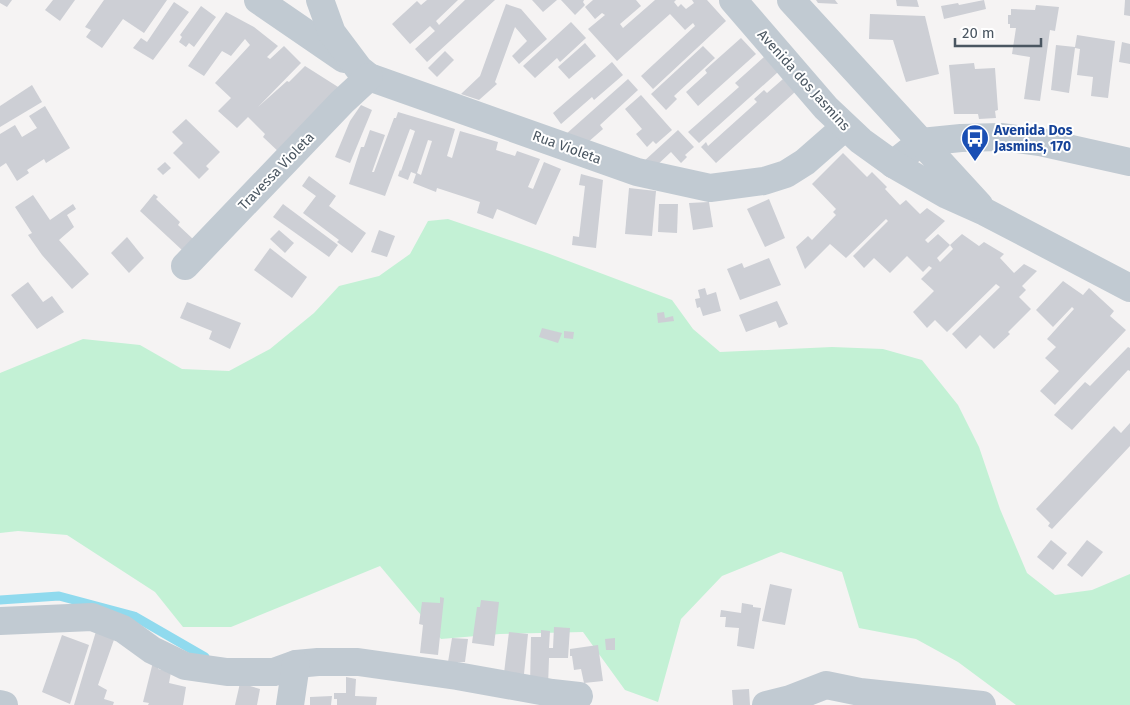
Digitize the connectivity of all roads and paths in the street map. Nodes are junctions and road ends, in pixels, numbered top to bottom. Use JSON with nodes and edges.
{"nodes":[{"id":1,"x":258,"y":0,"type":"edge"},
{"id":2,"x":320,"y":0,"type":"edge"},
{"id":3,"x":733,"y":0,"type":"edge"},
{"id":4,"x":791,"y":0,"type":"edge"},
{"id":5,"x":364,"y":73,"type":"junction"},
{"id":6,"x":844,"y":127,"type":"junction"},
{"id":7,"x":921,"y":142,"type":"junction"},
{"id":8,"x":1130,"y":162,"type":"edge"},
{"id":9,"x":893,"y":164,"type":"junction"},
{"id":10,"x":985,"y":212,"type":"junction"},
{"id":11,"x":185,"y":266,"type":"dead end"},
{"id":12,"x":1130,"y":288,"type":"edge"},
{"id":13,"x":0,"y":621,"type":"edge"},
{"id":14,"x":296,"y":664,"type":"junction"},
{"id":15,"x":579,"y":696,"type":"dead end"},
{"id":16,"x":0,"y":704,"type":"edge"},
{"id":17,"x":4,"y":705,"type":"edge"},
{"id":18,"x":290,"y":705,"type":"edge"},
{"id":19,"x":766,"y":705,"type":"edge"},
{"id":20,"x":982,"y":705,"type":"edge"}],
"edges":[{"from":1,"to":5,"type":"street","name":"Rua Violeta"},
{"from":2,"to":5,"type":"street"},
{"from":3,"to":6,"type":"street","name":"Avenida dos Jasmins"},
{"from":4,"to":7,"type":"street","name":"Avenida dos Jasmins"},
{"from":5,"to":6,"type":"street","name":"Rua Violeta"},
{"from":5,"to":11,"type":"street","name":"Travessa Violeta"},
{"from":6,"to":9,"type":"street","name":"Avenida dos Jasmins"},
{"from":7,"to":8,"type":"street"},
{"from":7,"to":9,"type":"street"},
{"from":7,"to":10,"type":"street","name":"Avenida dos Jasmins"},
{"from":9,"to":10,"type":"street","name":"Avenida dos Jasmins"},
{"from":10,"to":12,"type":"street","name":"Avenida dos Jasmins"},
{"from":13,"to":14,"type":"street"},
{"from":14,"to":15,"type":"street"},
{"from":14,"to":18,"type":"street"},
{"from":16,"to":17,"type":"street"},
{"from":19,"to":20,"type":"street"}]}
